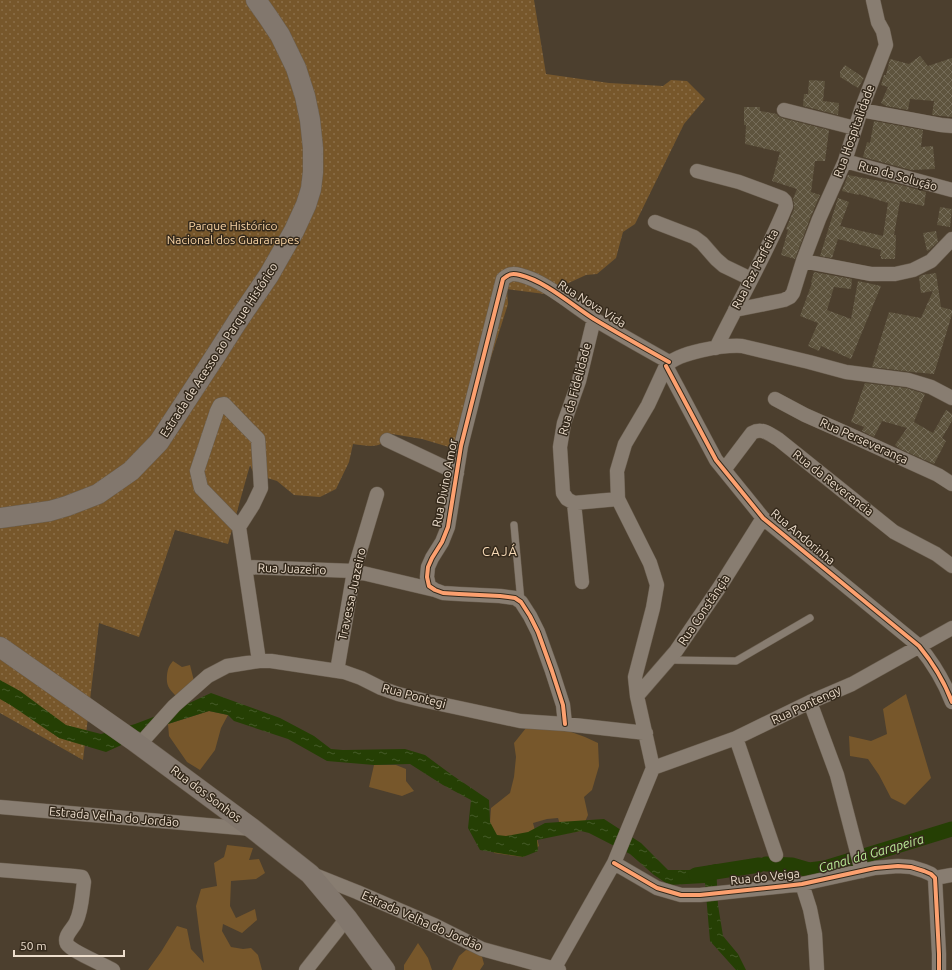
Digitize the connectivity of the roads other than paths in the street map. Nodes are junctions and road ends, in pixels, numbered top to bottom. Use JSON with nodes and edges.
{"nodes":[{"id":1,"x":256,"y":0,"type":"edge"},
{"id":2,"x":873,"y":0,"type":"edge"},
{"id":3,"x":784,"y":110,"type":"dead end"},
{"id":4,"x":861,"y":110,"type":"junction"},
{"id":5,"x":952,"y":126,"type":"edge"},
{"id":6,"x":855,"y":128,"type":"junction"},
{"id":7,"x":845,"y":161,"type":"junction"},
{"id":8,"x":697,"y":171,"type":"dead end"},
{"id":9,"x":952,"y":190,"type":"edge"},
{"id":10,"x":655,"y":222,"type":"dead end"},
{"id":11,"x":952,"y":239,"type":"edge"},
{"id":12,"x":803,"y":261,"type":"junction"},
{"id":13,"x":503,"y":279,"type":"joint"},
{"id":14,"x":751,"y":279,"type":"junction"},
{"id":15,"x":735,"y":310,"type":"junction"},
{"id":16,"x":594,"y":319,"type":"junction"},
{"id":17,"x":716,"y":348,"type":"junction"},
{"id":18,"x":667,"y":364,"type":"junction"},
{"id":19,"x":952,"y":398,"type":"edge"},
{"id":20,"x":775,"y":399,"type":"dead end"},
{"id":21,"x":387,"y":440,"type":"dead end"},
{"id":22,"x":724,"y":470,"type":"junction"},
{"id":23,"x":457,"y":473,"type":"junction"},
{"id":24,"x":952,"y":484,"type":"edge"},
{"id":25,"x":377,"y":494,"type":"dead end"},
{"id":26,"x":618,"y":499,"type":"junction"},
{"id":27,"x":574,"y":503,"type":"junction"},
{"id":28,"x":0,"y":518,"type":"edge"},
{"id":29,"x":763,"y":518,"type":"junction"},
{"id":30,"x":514,"y":525,"type":"dead end"},
{"id":31,"x":239,"y":527,"type":"junction"},
{"id":32,"x":952,"y":566,"type":"edge"},
{"id":33,"x":246,"y":567,"type":"junction"},
{"id":34,"x":354,"y":571,"type":"junction"},
{"id":35,"x":582,"y":582,"type":"dead end"},
{"id":36,"x":435,"y":590,"type":"junction"},
{"id":37,"x":521,"y":602,"type":"junction"},
{"id":38,"x":810,"y":618,"type":"dead end"},
{"id":39,"x":952,"y":628,"type":"edge"},
{"id":40,"x":919,"y":646,"type":"junction"},
{"id":41,"x":0,"y":647,"type":"edge"},
{"id":42,"x":669,"y":660,"type":"junction"},
{"id":43,"x":259,"y":661,"type":"junction"},
{"id":44,"x":337,"y":671,"type":"junction"},
{"id":45,"x":637,"y":696,"type":"junction"},
{"id":46,"x":810,"y":702,"type":"junction"},
{"id":47,"x":952,"y":702,"type":"edge"},
{"id":48,"x":565,"y":724,"type":"junction"},
{"id":49,"x":646,"y":733,"type":"junction"},
{"id":50,"x":736,"y":738,"type":"junction"},
{"id":51,"x":140,"y":740,"type":"junction"},
{"id":52,"x":653,"y":768,"type":"junction"},
{"id":53,"x":0,"y":807,"type":"edge"},
{"id":54,"x":253,"y":829,"type":"junction"},
{"id":55,"x":776,"y":856,"type":"dead end"},
{"id":56,"x":616,"y":858,"type":"junction"},
{"id":57,"x":0,"y":870,"type":"edge"},
{"id":58,"x":862,"y":871,"type":"junction"},
{"id":59,"x":310,"y":874,"type":"junction"},
{"id":60,"x":930,"y":875,"type":"junction"},
{"id":61,"x":952,"y":875,"type":"edge"},
{"id":62,"x":802,"y":884,"type":"junction"},
{"id":63,"x":347,"y":918,"type":"junction"},
{"id":64,"x":556,"y":969,"type":"edge"},
{"id":65,"x":113,"y":970,"type":"edge"},
{"id":66,"x":306,"y":970,"type":"edge"},
{"id":67,"x":385,"y":970,"type":"edge"},
{"id":68,"x":817,"y":970,"type":"edge"},
{"id":69,"x":938,"y":970,"type":"edge"}],
"edges":[{"from":1,"to":28,"type":"main road","name":"Estrada de Acesso ao Parque Histórico"},
{"from":2,"to":4,"type":"street","name":"Rua Hospitalidade"},
{"from":3,"to":6,"type":"street"},
{"from":4,"to":5,"type":"street"},
{"from":4,"to":6,"type":"street","name":"Rua Hospitalidade"},
{"from":6,"to":7,"type":"street","name":"Rua Hospitalidade"},
{"from":7,"to":9,"type":"street","name":"Rua da Solução"},
{"from":7,"to":12,"type":"street","name":"Rua Hospitalidade"},
{"from":8,"to":14,"type":"street","name":"Rua Paz Perfeita"},
{"from":10,"to":14,"type":"street"},
{"from":11,"to":12,"type":"street"},
{"from":12,"to":15,"type":"street","name":"Rua Hospitalidade"},
{"from":13,"to":16,"type":"street","name":"Rua Nova Vida"},
{"from":13,"to":23,"type":"street","name":"Rua Divino Amor"},
{"from":14,"to":15,"type":"street","name":"Rua Paz Perfeita"},
{"from":15,"to":17,"type":"street","name":"Rua Paz Perfeita"},
{"from":16,"to":18,"type":"street","name":"Rua Nova Vida"},
{"from":16,"to":27,"type":"street","name":"Rua da Fidelidade"},
{"from":17,"to":18,"type":"street"},
{"from":17,"to":19,"type":"street"},
{"from":18,"to":22,"type":"street","name":"Rua Andorinha"},
{"from":18,"to":26,"type":"street"},
{"from":20,"to":24,"type":"street","name":"Rua Perseverança"},
{"from":21,"to":23,"type":"street","name":"Rua Divino Amor"},
{"from":22,"to":29,"type":"street","name":"Rua Andorinha"},
{"from":22,"to":32,"type":"street","name":"Rua da Reverencia"},
{"from":23,"to":36,"type":"street","name":"Rua Divino Amor"},
{"from":25,"to":34,"type":"street","name":"Travessa Juazeiro"},
{"from":26,"to":27,"type":"street"},
{"from":26,"to":45,"type":"street"},
{"from":27,"to":35,"type":"street"},
{"from":29,"to":40,"type":"street","name":"Rua Andorinha"},
{"from":29,"to":42,"type":"street","name":"Rua Constânçia"},
{"from":30,"to":37,"type":"lane"},
{"from":31,"to":31,"type":"street"},
{"from":31,"to":33,"type":"street","name":"Rua Juazeiro"},
{"from":33,"to":34,"type":"street","name":"Rua Juazeiro"},
{"from":33,"to":43,"type":"street"},
{"from":34,"to":36,"type":"street"},
{"from":34,"to":44,"type":"street","name":"Travessa Juazeiro"},
{"from":36,"to":37,"type":"street"},
{"from":37,"to":48,"type":"street"},
{"from":38,"to":42,"type":"lane"},
{"from":39,"to":40,"type":"street","name":"Rua Pontengy"},
{"from":40,"to":46,"type":"street","name":"Rua Pontengy"},
{"from":40,"to":47,"type":"street","name":"Rua Andorinha"},
{"from":41,"to":51,"type":"main road","name":"Rua dos Sonhos"},
{"from":42,"to":45,"type":"street","name":"Rua Constânçia"},
{"from":43,"to":44,"type":"street","name":"Rua Pontegi"},
{"from":43,"to":51,"type":"street","name":"Rua Pontegi"},
{"from":44,"to":48,"type":"street","name":"Rua Pontegi"},
{"from":45,"to":49,"type":"street"},
{"from":46,"to":50,"type":"street","name":"Rua Pontengy"},
{"from":46,"to":58,"type":"street"},
{"from":48,"to":49,"type":"street","name":"Rua Pontegi"},
{"from":49,"to":52,"type":"street"},
{"from":50,"to":52,"type":"street","name":"Rua Pontengy"},
{"from":50,"to":55,"type":"street"},
{"from":51,"to":54,"type":"main road","name":"Rua dos Sonhos"},
{"from":52,"to":56,"type":"street"},
{"from":53,"to":54,"type":"street","name":"Estrada Velha do Jordão"},
{"from":54,"to":59,"type":"main road","name":"Rua dos Sonhos"},
{"from":56,"to":62,"type":"street","name":"Rua do Veiga"},
{"from":56,"to":64,"type":"street"},
{"from":57,"to":65,"type":"street"},
{"from":58,"to":60,"type":"street","name":"Rua do Veiga"},
{"from":58,"to":62,"type":"street","name":"Rua do Veiga"},
{"from":59,"to":63,"type":"main road","name":"Rua dos Sonhos"},
{"from":59,"to":64,"type":"street","name":"Estrada Velha do Jordão"},
{"from":60,"to":61,"type":"street","name":"Rua do Veiga"},
{"from":60,"to":69,"type":"street"},
{"from":62,"to":68,"type":"street"},
{"from":63,"to":66,"type":"street"},
{"from":63,"to":67,"type":"main road","name":"Rua dos Sonhos"}]}
